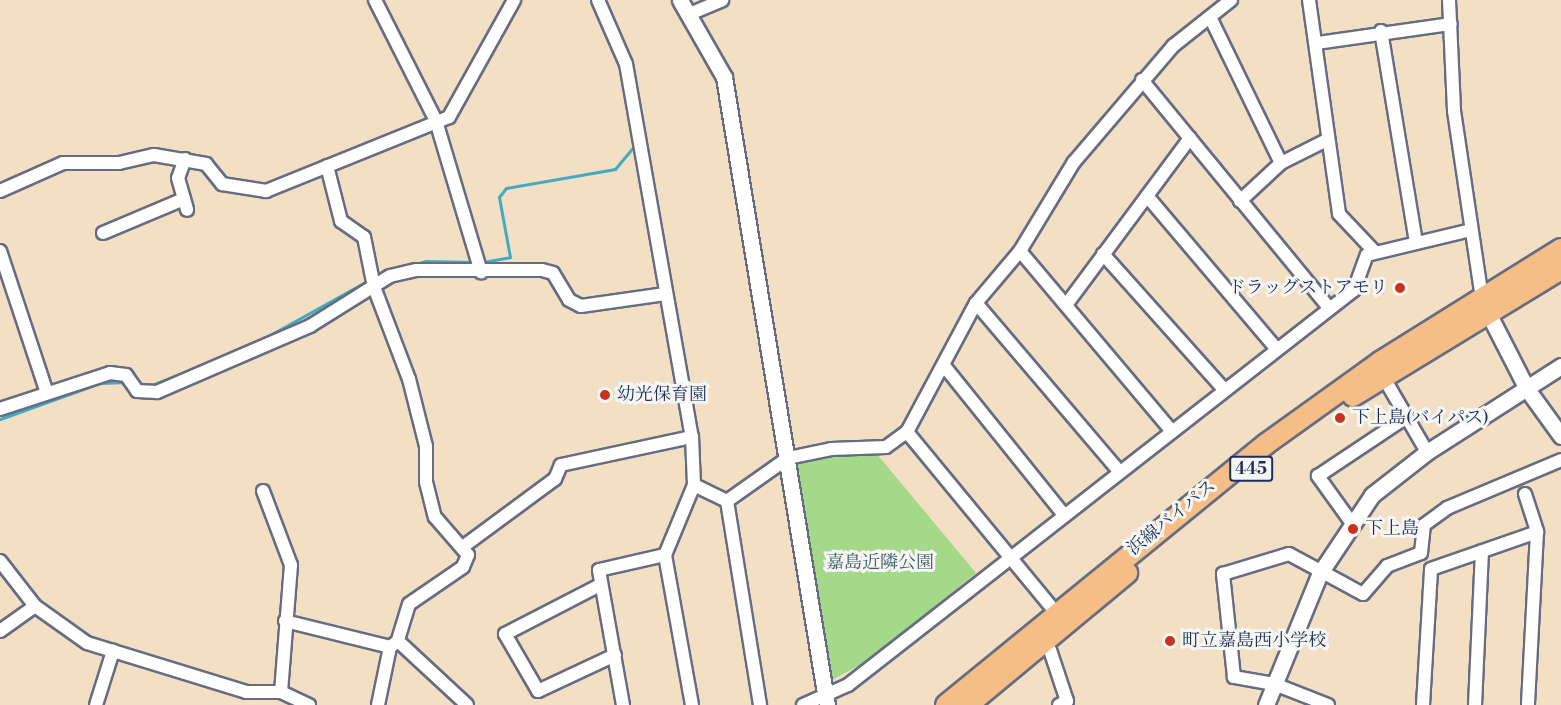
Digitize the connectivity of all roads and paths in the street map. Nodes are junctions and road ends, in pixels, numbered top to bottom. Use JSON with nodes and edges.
{"nodes":[{"id":1,"x":375,"y":0,"type":"edge"},
{"id":2,"x":514,"y":0,"type":"edge"},
{"id":3,"x":598,"y":0,"type":"edge"},
{"id":4,"x":681,"y":0,"type":"edge"},
{"id":5,"x":722,"y":0,"type":"edge"},
{"id":6,"x":1231,"y":0,"type":"edge"},
{"id":7,"x":1309,"y":0,"type":"edge"},
{"id":8,"x":1449,"y":0,"type":"edge"},
{"id":9,"x":692,"y":13,"type":"junction"},
{"id":10,"x":1210,"y":17,"type":"junction"},
{"id":11,"x":1450,"y":24,"type":"junction"},
{"id":12,"x":1381,"y":32,"type":"junction"},
{"id":13,"x":1317,"y":43,"type":"junction"},
{"id":14,"x":1142,"y":80,"type":"junction"},
{"id":15,"x":436,"y":121,"type":"junction"},
{"id":16,"x":1190,"y":138,"type":"junction"},
{"id":17,"x":1327,"y":140,"type":"junction"},
{"id":18,"x":185,"y":159,"type":"junction"},
{"id":19,"x":1281,"y":163,"type":"junction"},
{"id":20,"x":327,"y":166,"type":"junction"},
{"id":21,"x":0,"y":191,"type":"edge"},
{"id":22,"x":1147,"y":196,"type":"junction"},
{"id":23,"x":1240,"y":201,"type":"junction"},
{"id":24,"x":1471,"y":230,"type":"junction"},
{"id":25,"x":102,"y":233,"type":"dead end"},
{"id":26,"x":1416,"y":243,"type":"junction"},
{"id":27,"x":1561,"y":249,"type":"edge"},
{"id":28,"x":0,"y":251,"type":"edge"},
{"id":29,"x":1020,"y":251,"type":"junction"},
{"id":30,"x":1374,"y":251,"type":"junction"},
{"id":31,"x":1103,"y":254,"type":"junction"},
{"id":32,"x":1561,"y":269,"type":"edge"},
{"id":33,"x":481,"y":272,"type":"junction"},
{"id":34,"x":374,"y":287,"type":"junction"},
{"id":35,"x":665,"y":294,"type":"junction"},
{"id":36,"x":976,"y":303,"type":"junction"},
{"id":37,"x":1066,"y":305,"type":"junction"},
{"id":38,"x":1484,"y":307,"type":"junction"},
{"id":39,"x":1329,"y":308,"type":"junction"},
{"id":40,"x":1275,"y":347,"type":"junction"},
{"id":41,"x":1561,"y":366,"type":"edge"},
{"id":42,"x":945,"y":367,"type":"junction"},
{"id":43,"x":1381,"y":370,"type":"junction"},
{"id":44,"x":1223,"y":387,"type":"junction"},
{"id":45,"x":1527,"y":389,"type":"junction"},
{"id":46,"x":46,"y":390,"type":"junction"},
{"id":47,"x":0,"y":409,"type":"edge"},
{"id":48,"x":1405,"y":418,"type":"junction"},
{"id":49,"x":1170,"y":429,"type":"junction"},
{"id":50,"x":907,"y":432,"type":"junction"},
{"id":51,"x":1561,"y":436,"type":"edge"},
{"id":52,"x":692,"y":437,"type":"junction"},
{"id":53,"x":1427,"y":452,"type":"junction"},
{"id":54,"x":788,"y":458,"type":"junction"},
{"id":55,"x":1561,"y":460,"type":"edge"},
{"id":56,"x":1118,"y":470,"type":"junction"},
{"id":57,"x":694,"y":485,"type":"junction"},
{"id":58,"x":263,"y":491,"type":"dead end"},
{"id":59,"x":1525,"y":494,"type":"dead end"},
{"id":60,"x":727,"y":501,"type":"junction"},
{"id":61,"x":1063,"y":514,"type":"junction"},
{"id":62,"x":1351,"y":522,"type":"junction"},
{"id":63,"x":1538,"y":532,"type":"junction"},
{"id":64,"x":464,"y":546,"type":"junction"},
{"id":65,"x":1482,"y":551,"type":"junction"},
{"id":66,"x":665,"y":555,"type":"junction"},
{"id":67,"x":1012,"y":556,"type":"junction"},
{"id":68,"x":0,"y":561,"type":"edge"},
{"id":69,"x":1320,"y":573,"type":"junction"},
{"id":70,"x":600,"y":585,"type":"junction"},
{"id":71,"x":35,"y":606,"type":"junction"},
{"id":72,"x":1061,"y":619,"type":"junction"},
{"id":73,"x":285,"y":621,"type":"junction"},
{"id":74,"x":0,"y":632,"type":"edge"},
{"id":75,"x":394,"y":644,"type":"junction"},
{"id":76,"x":1050,"y":650,"type":"dead end"},
{"id":77,"x":113,"y":651,"type":"junction"},
{"id":78,"x":615,"y":655,"type":"junction"},
{"id":79,"x":1274,"y":684,"type":"junction"},
{"id":80,"x":281,"y":693,"type":"junction"},
{"id":81,"x":827,"y":701,"type":"edge"},
{"id":82,"x":96,"y":705,"type":"edge"},
{"id":83,"x":309,"y":705,"type":"edge"},
{"id":84,"x":378,"y":705,"type":"edge"},
{"id":85,"x":467,"y":705,"type":"edge"},
{"id":86,"x":623,"y":705,"type":"edge"},
{"id":87,"x":692,"y":705,"type":"edge"},
{"id":88,"x":760,"y":705,"type":"edge"},
{"id":89,"x":803,"y":705,"type":"edge"},
{"id":90,"x":946,"y":705,"type":"edge"},
{"id":91,"x":968,"y":705,"type":"edge"},
{"id":92,"x":1059,"y":705,"type":"edge"},
{"id":93,"x":1266,"y":705,"type":"edge"},
{"id":94,"x":1328,"y":705,"type":"edge"},
{"id":95,"x":1423,"y":705,"type":"edge"},
{"id":96,"x":1475,"y":705,"type":"edge"},
{"id":97,"x":1528,"y":705,"type":"edge"}],
"edges":[{"from":1,"to":15,"type":"street"},
{"from":2,"to":15,"type":"street"},
{"from":3,"to":35,"type":"street"},
{"from":4,"to":9,"type":"street"},
{"from":5,"to":9,"type":"street"},
{"from":6,"to":10,"type":"street"},
{"from":7,"to":13,"type":"street"},
{"from":8,"to":11,"type":"street"},
{"from":9,"to":54,"type":"street"},
{"from":10,"to":14,"type":"street"},
{"from":10,"to":19,"type":"street"},
{"from":11,"to":12,"type":"street"},
{"from":11,"to":24,"type":"street"},
{"from":12,"to":13,"type":"street"},
{"from":12,"to":26,"type":"street"},
{"from":13,"to":17,"type":"street"},
{"from":14,"to":16,"type":"street"},
{"from":14,"to":29,"type":"street"},
{"from":15,"to":20,"type":"street"},
{"from":15,"to":33,"type":"street"},
{"from":16,"to":22,"type":"street"},
{"from":16,"to":23,"type":"street"},
{"from":17,"to":19,"type":"street"},
{"from":17,"to":30,"type":"street"},
{"from":18,"to":20,"type":"street"},
{"from":18,"to":21,"type":"street"},
{"from":18,"to":25,"type":"street"},
{"from":19,"to":23,"type":"street"},
{"from":20,"to":34,"type":"street"},
{"from":22,"to":31,"type":"street"},
{"from":22,"to":40,"type":"street"},
{"from":23,"to":39,"type":"street"},
{"from":24,"to":26,"type":"street"},
{"from":24,"to":38,"type":"street"},
{"from":26,"to":30,"type":"street"},
{"from":27,"to":38,"type":"highway","name":"浜線バイパス","number":"445"},
{"from":28,"to":46,"type":"street"},
{"from":29,"to":36,"type":"street"},
{"from":29,"to":37,"type":"street"},
{"from":30,"to":39,"type":"street"},
{"from":31,"to":37,"type":"street"},
{"from":31,"to":44,"type":"street"},
{"from":32,"to":38,"type":"highway","name":"浜線バイパス","number":"445"},
{"from":33,"to":34,"type":"street"},
{"from":33,"to":35,"type":"street"},
{"from":34,"to":46,"type":"street"},
{"from":34,"to":64,"type":"street"},
{"from":35,"to":52,"type":"street"},
{"from":36,"to":42,"type":"street"},
{"from":36,"to":56,"type":"street"},
{"from":37,"to":49,"type":"street"},
{"from":38,"to":43,"type":"highway","name":"浜線バイパス","number":"445"},
{"from":38,"to":45,"type":"street"},
{"from":39,"to":40,"type":"street"},
{"from":40,"to":44,"type":"street"},
{"from":41,"to":45,"type":"street"},
{"from":42,"to":50,"type":"street"},
{"from":42,"to":61,"type":"street"},
{"from":43,"to":48,"type":"street"},
{"from":43,"to":72,"type":"highway","name":"浜線バイパス","number":"445"},
{"from":44,"to":49,"type":"street"},
{"from":45,"to":51,"type":"street"},
{"from":45,"to":53,"type":"street"},
{"from":46,"to":47,"type":"street"},
{"from":48,"to":53,"type":"street"},
{"from":48,"to":62,"type":"street"},
{"from":49,"to":56,"type":"street"},
{"from":50,"to":54,"type":"street"},
{"from":50,"to":67,"type":"street"},
{"from":52,"to":57,"type":"street"},
{"from":52,"to":64,"type":"street"},
{"from":53,"to":62,"type":"street"},
{"from":54,"to":60,"type":"street"},
{"from":54,"to":81,"type":"street"},
{"from":55,"to":69,"type":"street"},
{"from":56,"to":61,"type":"street"},
{"from":57,"to":60,"type":"street"},
{"from":57,"to":66,"type":"street"},
{"from":58,"to":73,"type":"street"},
{"from":59,"to":63,"type":"street"},
{"from":60,"to":88,"type":"street"},
{"from":61,"to":67,"type":"street"},
{"from":62,"to":69,"type":"street"},
{"from":63,"to":65,"type":"street"},
{"from":63,"to":97,"type":"street"},
{"from":64,"to":75,"type":"street"},
{"from":65,"to":95,"type":"street"},
{"from":65,"to":96,"type":"street"},
{"from":66,"to":70,"type":"street"},
{"from":66,"to":87,"type":"street"},
{"from":67,"to":72,"type":"street"},
{"from":67,"to":81,"type":"street"},
{"from":68,"to":71,"type":"street"},
{"from":69,"to":79,"type":"street"},
{"from":69,"to":79,"type":"street"},
{"from":70,"to":78,"type":"street"},
{"from":70,"to":78,"type":"street"},
{"from":71,"to":74,"type":"street"},
{"from":71,"to":77,"type":"street"},
{"from":72,"to":90,"type":"highway","name":"浜線バイパス","number":"445"},
{"from":72,"to":91,"type":"highway","name":"浜線バイパス","number":"445"},
{"from":73,"to":75,"type":"street"},
{"from":73,"to":80,"type":"street"},
{"from":75,"to":84,"type":"street"},
{"from":75,"to":85,"type":"street"},
{"from":76,"to":92,"type":"street"},
{"from":77,"to":80,"type":"street"},
{"from":77,"to":82,"type":"street"},
{"from":78,"to":86,"type":"street"},
{"from":79,"to":93,"type":"street"},
{"from":79,"to":94,"type":"street"},
{"from":80,"to":83,"type":"street"},
{"from":81,"to":89,"type":"street"}]}
